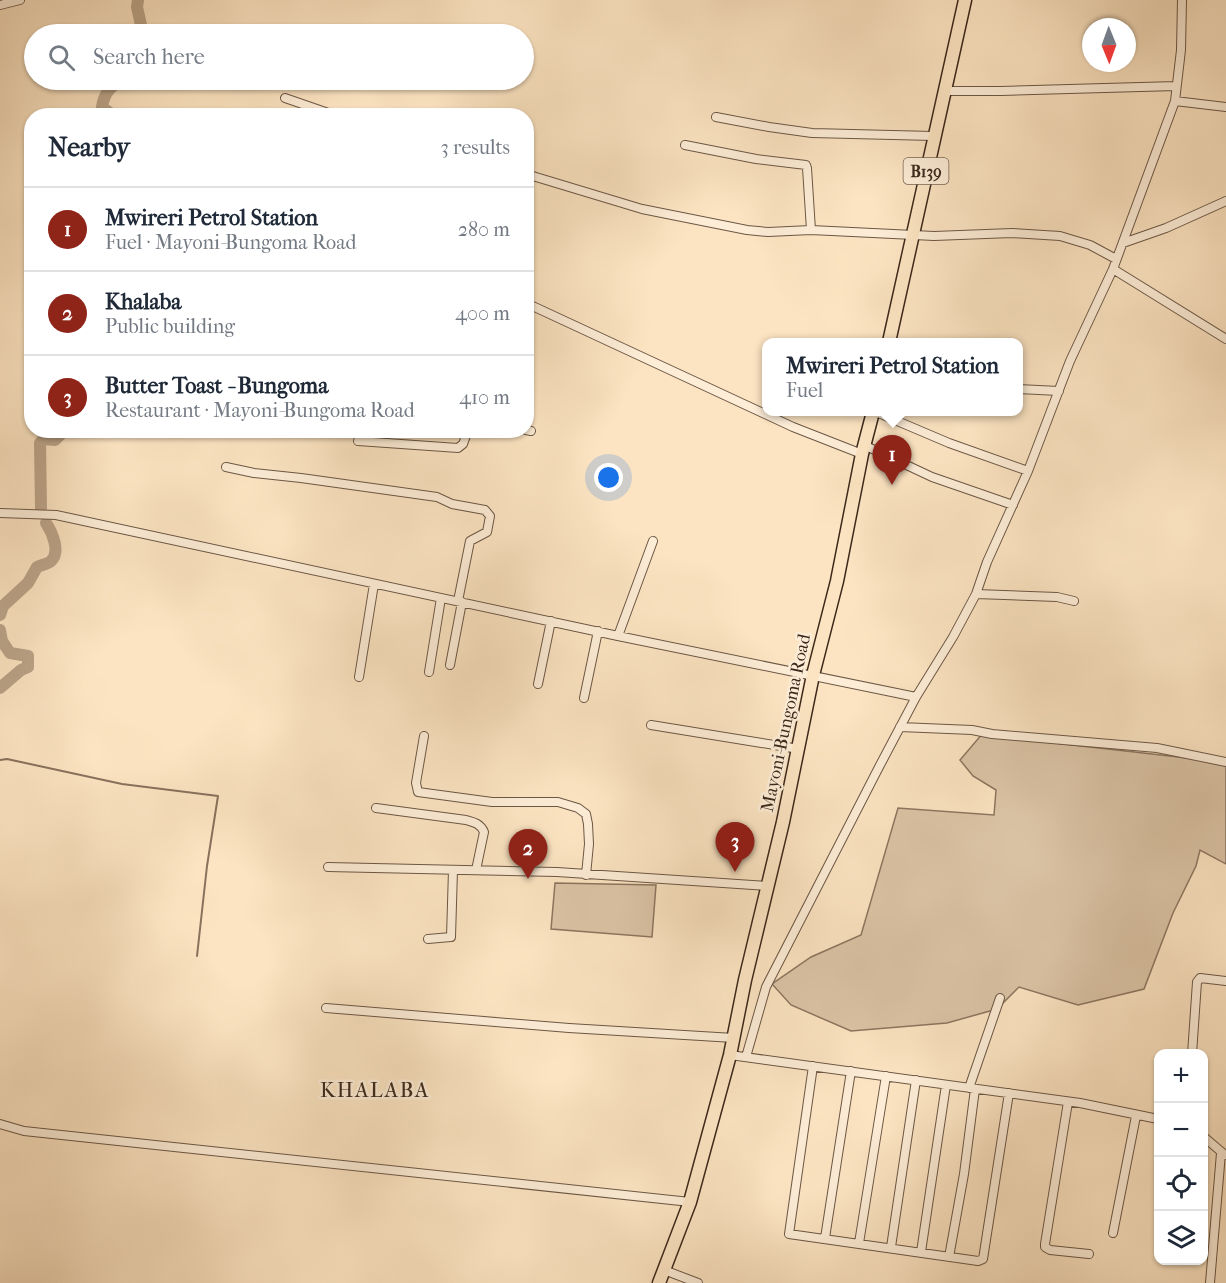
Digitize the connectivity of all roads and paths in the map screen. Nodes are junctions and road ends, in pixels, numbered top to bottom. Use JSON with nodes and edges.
{"nodes":[{"id":1,"x":20,"y":0,"type":"edge"},
{"id":2,"x":965,"y":0,"type":"edge"},
{"id":3,"x":1182,"y":0,"type":"edge"},
{"id":4,"x":0,"y":5,"type":"edge"},
{"id":5,"x":1176,"y":86,"type":"junction"},
{"id":6,"x":945,"y":91,"type":"junction"},
{"id":7,"x":285,"y":98,"type":"dead end"},
{"id":8,"x":1175,"y":101,"type":"junction"},
{"id":9,"x":1226,"y":107,"type":"edge"},
{"id":10,"x":313,"y":108,"type":"edge"},
{"id":11,"x":716,"y":117,"type":"dead end"},
{"id":12,"x":933,"y":136,"type":"junction"},
{"id":13,"x":685,"y":145,"type":"dead end"},
{"id":14,"x":534,"y":176,"type":"edge"},
{"id":15,"x":1226,"y":201,"type":"edge"},
{"id":16,"x":811,"y":230,"type":"junction"},
{"id":17,"x":911,"y":235,"type":"junction"},
{"id":18,"x":1123,"y":243,"type":"junction"},
{"id":19,"x":1116,"y":259,"type":"junction"},
{"id":20,"x":1113,"y":268,"type":"junction"},
{"id":21,"x":534,"y":307,"type":"edge"},
{"id":22,"x":890,"y":338,"type":"edge"},
{"id":23,"x":1226,"y":339,"type":"edge"},
{"id":24,"x":1023,"y":389,"type":"edge"},
{"id":25,"x":1059,"y":391,"type":"junction"},
{"id":26,"x":762,"y":412,"type":"edge"},
{"id":27,"x":770,"y":416,"type":"edge"},
{"id":28,"x":874,"y":416,"type":"edge"},
{"id":29,"x":887,"y":416,"type":"edge"},
{"id":30,"x":465,"y":438,"type":"edge"},
{"id":31,"x":358,"y":441,"type":"dead end"},
{"id":32,"x":864,"y":450,"type":"junction"},
{"id":33,"x":225,"y":467,"type":"dead end"},
{"id":34,"x":1028,"y":471,"type":"junction"},
{"id":35,"x":1012,"y":505,"type":"junction"},
{"id":36,"x":0,"y":513,"type":"edge"},
{"id":37,"x":653,"y":541,"type":"dead end"},
{"id":38,"x":374,"y":584,"type":"junction"},
{"id":39,"x":976,"y":594,"type":"junction"},
{"id":40,"x":441,"y":598,"type":"junction"},
{"id":41,"x":1074,"y":601,"type":"dead end"},
{"id":42,"x":460,"y":602,"type":"junction"},
{"id":43,"x":551,"y":621,"type":"junction"},
{"id":44,"x":598,"y":631,"type":"junction"},
{"id":45,"x":618,"y":636,"type":"junction"},
{"id":46,"x":450,"y":665,"type":"dead end"},
{"id":47,"x":429,"y":672,"type":"dead end"},
{"id":48,"x":813,"y":675,"type":"junction"},
{"id":49,"x":359,"y":677,"type":"dead end"},
{"id":50,"x":538,"y":684,"type":"dead end"},
{"id":51,"x":916,"y":697,"type":"junction"},
{"id":52,"x":584,"y":698,"type":"dead end"},
{"id":53,"x":651,"y":725,"type":"dead end"},
{"id":54,"x":900,"y":727,"type":"junction"},
{"id":55,"x":424,"y":736,"type":"dead end"},
{"id":56,"x":799,"y":749,"type":"junction"},
{"id":57,"x":1226,"y":762,"type":"edge"},
{"id":58,"x":376,"y":808,"type":"dead end"},
{"id":59,"x":328,"y":867,"type":"dead end"},
{"id":60,"x":453,"y":870,"type":"junction"},
{"id":61,"x":476,"y":870,"type":"junction"},
{"id":62,"x":586,"y":874,"type":"junction"},
{"id":63,"x":766,"y":886,"type":"junction"},
{"id":64,"x":428,"y":939,"type":"dead end"},
{"id":65,"x":1226,"y":981,"type":"edge"},
{"id":66,"x":1000,"y":999,"type":"dead end"},
{"id":67,"x":326,"y":1008,"type":"dead end"},
{"id":68,"x":734,"y":1038,"type":"junction"},
{"id":69,"x":1192,"y":1049,"type":"edge"},
{"id":70,"x":730,"y":1055,"type":"junction"},
{"id":71,"x":746,"y":1057,"type":"junction"},
{"id":72,"x":813,"y":1066,"type":"junction"},
{"id":73,"x":851,"y":1071,"type":"junction"},
{"id":74,"x":886,"y":1076,"type":"junction"},
{"id":75,"x":916,"y":1080,"type":"junction"},
{"id":76,"x":946,"y":1085,"type":"junction"},
{"id":77,"x":972,"y":1089,"type":"junction"},
{"id":78,"x":1009,"y":1093,"type":"junction"},
{"id":79,"x":1068,"y":1102,"type":"junction"},
{"id":80,"x":1136,"y":1116,"type":"junction"},
{"id":81,"x":1154,"y":1118,"type":"edge"},
{"id":82,"x":0,"y":1124,"type":"edge"},
{"id":83,"x":1208,"y":1141,"type":"edge"},
{"id":84,"x":1224,"y":1154,"type":"edge"},
{"id":85,"x":690,"y":1202,"type":"junction"},
{"id":86,"x":1113,"y":1233,"type":"dead end"},
{"id":87,"x":825,"y":1238,"type":"junction"},
{"id":88,"x":859,"y":1243,"type":"junction"},
{"id":89,"x":891,"y":1247,"type":"junction"},
{"id":90,"x":921,"y":1252,"type":"junction"},
{"id":91,"x":1089,"y":1254,"type":"dead end"},
{"id":92,"x":949,"y":1257,"type":"junction"},
{"id":93,"x":664,"y":1270,"type":"junction"},
{"id":94,"x":659,"y":1283,"type":"edge"},
{"id":95,"x":698,"y":1283,"type":"edge"},
{"id":96,"x":1210,"y":1283,"type":"edge"}],
"edges":[{"from":1,"to":4,"type":"street"},
{"from":2,"to":6,"type":"main road","number":"B139"},
{"from":3,"to":5,"type":"street"},
{"from":5,"to":6,"type":"street"},
{"from":5,"to":8,"type":"street"},
{"from":6,"to":12,"type":"main road","number":"B139"},
{"from":7,"to":10,"type":"street"},
{"from":8,"to":9,"type":"street"},
{"from":8,"to":18,"type":"street"},
{"from":11,"to":12,"type":"street"},
{"from":12,"to":17,"type":"main road","number":"B139"},
{"from":13,"to":16,"type":"street"},
{"from":14,"to":16,"type":"street"},
{"from":15,"to":18,"type":"street"},
{"from":16,"to":17,"type":"street"},
{"from":17,"to":19,"type":"street"},
{"from":17,"to":22,"type":"main road","number":"B139"},
{"from":18,"to":19,"type":"street"},
{"from":19,"to":20,"type":"street"},
{"from":20,"to":23,"type":"street"},
{"from":20,"to":25,"type":"street"},
{"from":21,"to":26,"type":"street"},
{"from":24,"to":25,"type":"street"},
{"from":25,"to":34,"type":"street"},
{"from":27,"to":32,"type":"street"},
{"from":28,"to":32,"type":"main road","name":"Mayoni-Bungoma Road"},
{"from":29,"to":34,"type":"street"},
{"from":30,"to":31,"type":"street"},
{"from":32,"to":35,"type":"street"},
{"from":32,"to":48,"type":"main road","name":"Mayoni-Bungoma Road"},
{"from":33,"to":42,"type":"street"},
{"from":34,"to":35,"type":"street"},
{"from":35,"to":39,"type":"street"},
{"from":36,"to":38,"type":"street"},
{"from":37,"to":45,"type":"street"},
{"from":38,"to":40,"type":"street"},
{"from":38,"to":49,"type":"street"},
{"from":39,"to":41,"type":"street"},
{"from":39,"to":51,"type":"street"},
{"from":40,"to":42,"type":"street"},
{"from":40,"to":47,"type":"street"},
{"from":42,"to":43,"type":"street"},
{"from":42,"to":46,"type":"street"},
{"from":43,"to":44,"type":"street"},
{"from":43,"to":50,"type":"street"},
{"from":44,"to":45,"type":"street"},
{"from":44,"to":52,"type":"street"},
{"from":45,"to":48,"type":"street"},
{"from":48,"to":51,"type":"street"},
{"from":48,"to":56,"type":"main road","name":"Mayoni-Bungoma Road"},
{"from":51,"to":54,"type":"street"},
{"from":53,"to":56,"type":"street"},
{"from":54,"to":57,"type":"street"},
{"from":54,"to":71,"type":"street"},
{"from":55,"to":62,"type":"street"},
{"from":56,"to":63,"type":"main road","name":"Mayoni-Bungoma Road"},
{"from":58,"to":61,"type":"street"},
{"from":59,"to":60,"type":"street"},
{"from":60,"to":61,"type":"street"},
{"from":60,"to":64,"type":"street"},
{"from":61,"to":62,"type":"street"},
{"from":62,"to":63,"type":"street"},
{"from":63,"to":68,"type":"main road","name":"Mayoni-Bungoma Road"},
{"from":65,"to":69,"type":"street"},
{"from":66,"to":77,"type":"street"},
{"from":67,"to":68,"type":"street"},
{"from":68,"to":70,"type":"main road","name":"Mayoni-Bungoma Road"},
{"from":70,"to":71,"type":"street"},
{"from":70,"to":85,"type":"main road","name":"Mayoni-Bungoma Road"},
{"from":71,"to":72,"type":"street"},
{"from":72,"to":73,"type":"street"},
{"from":72,"to":87,"type":"street"},
{"from":73,"to":74,"type":"street"},
{"from":73,"to":87,"type":"street"},
{"from":74,"to":75,"type":"street"},
{"from":74,"to":88,"type":"street"},
{"from":75,"to":76,"type":"street"},
{"from":75,"to":89,"type":"street"},
{"from":76,"to":77,"type":"street"},
{"from":76,"to":90,"type":"street"},
{"from":77,"to":78,"type":"street"},
{"from":77,"to":92,"type":"street"},
{"from":78,"to":79,"type":"street"},
{"from":78,"to":92,"type":"street"},
{"from":79,"to":80,"type":"street"},
{"from":79,"to":91,"type":"street"},
{"from":80,"to":81,"type":"street"},
{"from":80,"to":86,"type":"street"},
{"from":82,"to":85,"type":"street"},
{"from":83,"to":84,"type":"street"},
{"from":84,"to":96,"type":"street"},
{"from":85,"to":93,"type":"main road","name":"Mayoni-Bungoma Road"},
{"from":87,"to":88,"type":"street"},
{"from":88,"to":89,"type":"street"},
{"from":89,"to":90,"type":"street"},
{"from":90,"to":92,"type":"street"},
{"from":93,"to":94,"type":"main road","name":"Mayoni-Bungoma Road"},
{"from":93,"to":95,"type":"street"}]}
